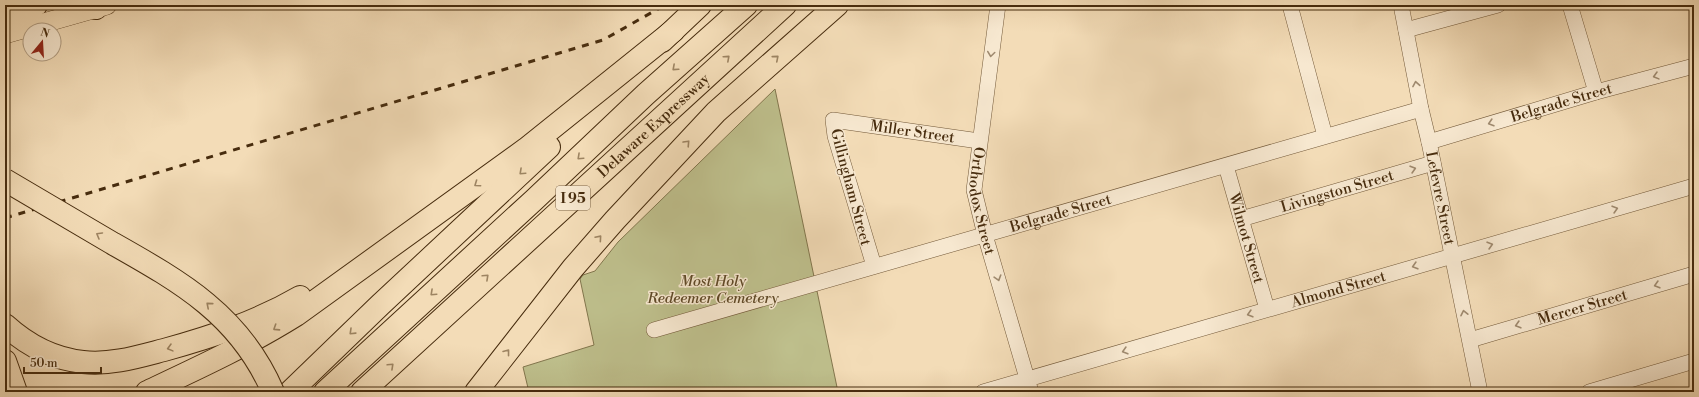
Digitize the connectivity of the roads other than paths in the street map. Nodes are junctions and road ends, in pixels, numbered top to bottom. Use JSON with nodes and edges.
{"nodes":[{"id":1,"x":36,"y":5,"type":"edge"},
{"id":2,"x":700,"y":5,"type":"edge"},
{"id":3,"x":746,"y":5,"type":"edge"},
{"id":4,"x":785,"y":5,"type":"edge"},
{"id":5,"x":837,"y":5,"type":"edge"},
{"id":6,"x":998,"y":5,"type":"edge"},
{"id":7,"x":1401,"y":5,"type":"edge"},
{"id":8,"x":1498,"y":5,"type":"edge"},
{"id":9,"x":1570,"y":5,"type":"edge"},
{"id":10,"x":99,"y":6,"type":"edge"},
{"id":11,"x":1291,"y":9,"type":"dead end"},
{"id":12,"x":5,"y":26,"type":"edge"},
{"id":13,"x":1406,"y":30,"type":"junction"},
{"id":14,"x":673,"y":31,"type":"junction"},
{"id":15,"x":5,"y":34,"type":"edge"},
{"id":16,"x":1694,"y":66,"type":"edge"},
{"id":17,"x":1596,"y":92,"type":"junction"},
{"id":18,"x":1421,"y":109,"type":"junction"},
{"id":19,"x":847,"y":122,"type":"joint"},
{"id":20,"x":1325,"y":136,"type":"junction"},
{"id":21,"x":979,"y":141,"type":"junction"},
{"id":22,"x":1429,"y":142,"type":"junction"},
{"id":23,"x":1433,"y":164,"type":"junction"},
{"id":24,"x":1226,"y":166,"type":"junction"},
{"id":25,"x":5,"y":180,"type":"edge"},
{"id":26,"x":1694,"y":186,"type":"edge"},
{"id":27,"x":1242,"y":219,"type":"junction"},
{"id":28,"x":410,"y":232,"type":"junction"},
{"id":29,"x":985,"y":235,"type":"junction"},
{"id":30,"x":1452,"y":256,"type":"junction"},
{"id":31,"x":874,"y":266,"type":"junction"},
{"id":32,"x":1694,"y":274,"type":"edge"},
{"id":33,"x":1267,"y":309,"type":"junction"},
{"id":34,"x":5,"y":325,"type":"edge"},
{"id":35,"x":654,"y":330,"type":"dead end"},
{"id":36,"x":1470,"y":340,"type":"junction"},
{"id":37,"x":5,"y":361,"type":"edge"},
{"id":38,"x":1694,"y":361,"type":"edge"},
{"id":39,"x":1030,"y":386,"type":"edge"},
{"id":40,"x":478,"y":389,"type":"edge"},
{"id":41,"x":16,"y":392,"type":"edge"},
{"id":42,"x":147,"y":392,"type":"edge"},
{"id":43,"x":273,"y":392,"type":"edge"},
{"id":44,"x":290,"y":392,"type":"edge"},
{"id":45,"x":325,"y":392,"type":"edge"},
{"id":46,"x":362,"y":392,"type":"edge"},
{"id":47,"x":983,"y":392,"type":"edge"},
{"id":48,"x":1480,"y":392,"type":"edge"},
{"id":49,"x":1589,"y":392,"type":"edge"}],
"edges":[{"from":1,"to":12,"type":"highway"},
{"from":2,"to":14,"type":"highway"},
{"from":3,"to":45,"type":"highway","name":"Delaware Expressway","number":"I 95","one_way":true},
{"from":46,"to":4,"type":"highway","name":"Delaware Expressway","number":"I 95","one_way":true},
{"from":40,"to":5,"type":"highway","one_way":true},
{"from":6,"to":21,"type":"street","name":"Orthodox Street","one_way":true},
{"from":7,"to":13,"type":"street","name":"Lefevre Street"},
{"from":8,"to":13,"type":"street"},
{"from":9,"to":17,"type":"street"},
{"from":10,"to":15,"type":"main road"},
{"from":11,"to":20,"type":"street"},
{"from":18,"to":13,"type":"street","name":"Lefevre Street","one_way":true},
{"from":14,"to":28,"type":"highway","one_way":true},
{"from":14,"to":44,"type":"highway","one_way":true},
{"from":16,"to":17,"type":"street","name":"Belgrade Street","one_way":true},
{"from":17,"to":22,"type":"street","name":"Belgrade Street","one_way":true},
{"from":18,"to":20,"type":"street","name":"Belgrade Street"},
{"from":18,"to":22,"type":"street","name":"Lefevre Street"},
{"from":19,"to":21,"type":"street","name":"Miller Street"},
{"from":19,"to":31,"type":"street","name":"Gillingham Street"},
{"from":20,"to":24,"type":"street","name":"Belgrade Street"},
{"from":21,"to":29,"type":"street","name":"Orthodox Street"},
{"from":22,"to":23,"type":"street","name":"Lefevre Street"},
{"from":27,"to":23,"type":"street","name":"Livingston Street","one_way":true},
{"from":23,"to":30,"type":"street","name":"Lefevre Street"},
{"from":24,"to":27,"type":"street","name":"Wilmot Street"},
{"from":24,"to":29,"type":"street","name":"Belgrade Street"},
{"from":43,"to":25,"type":"highway","one_way":true,"bridge":true},
{"from":30,"to":26,"type":"street","name":"Almond Street","one_way":true},
{"from":27,"to":33,"type":"street","name":"Wilmot Street"},
{"from":28,"to":34,"type":"highway","one_way":true},
{"from":28,"to":42,"type":"highway","one_way":true},
{"from":29,"to":31,"type":"street","name":"Belgrade Street"},
{"from":29,"to":39,"type":"street","name":"Orthodox Street","one_way":true},
{"from":30,"to":33,"type":"street","name":"Almond Street","one_way":true},
{"from":36,"to":30,"type":"street","name":"Lefevre Street","one_way":true},
{"from":31,"to":35,"type":"street","name":"Belgrade Street"},
{"from":32,"to":36,"type":"street","name":"Mercer Street","one_way":true},
{"from":33,"to":39,"type":"street","name":"Almond Street","one_way":true},
{"from":36,"to":48,"type":"street","name":"Lefevre Street"},
{"from":37,"to":41,"type":"highway"},
{"from":38,"to":49,"type":"street"},
{"from":39,"to":47,"type":"street","name":"Almond Street"}]}
